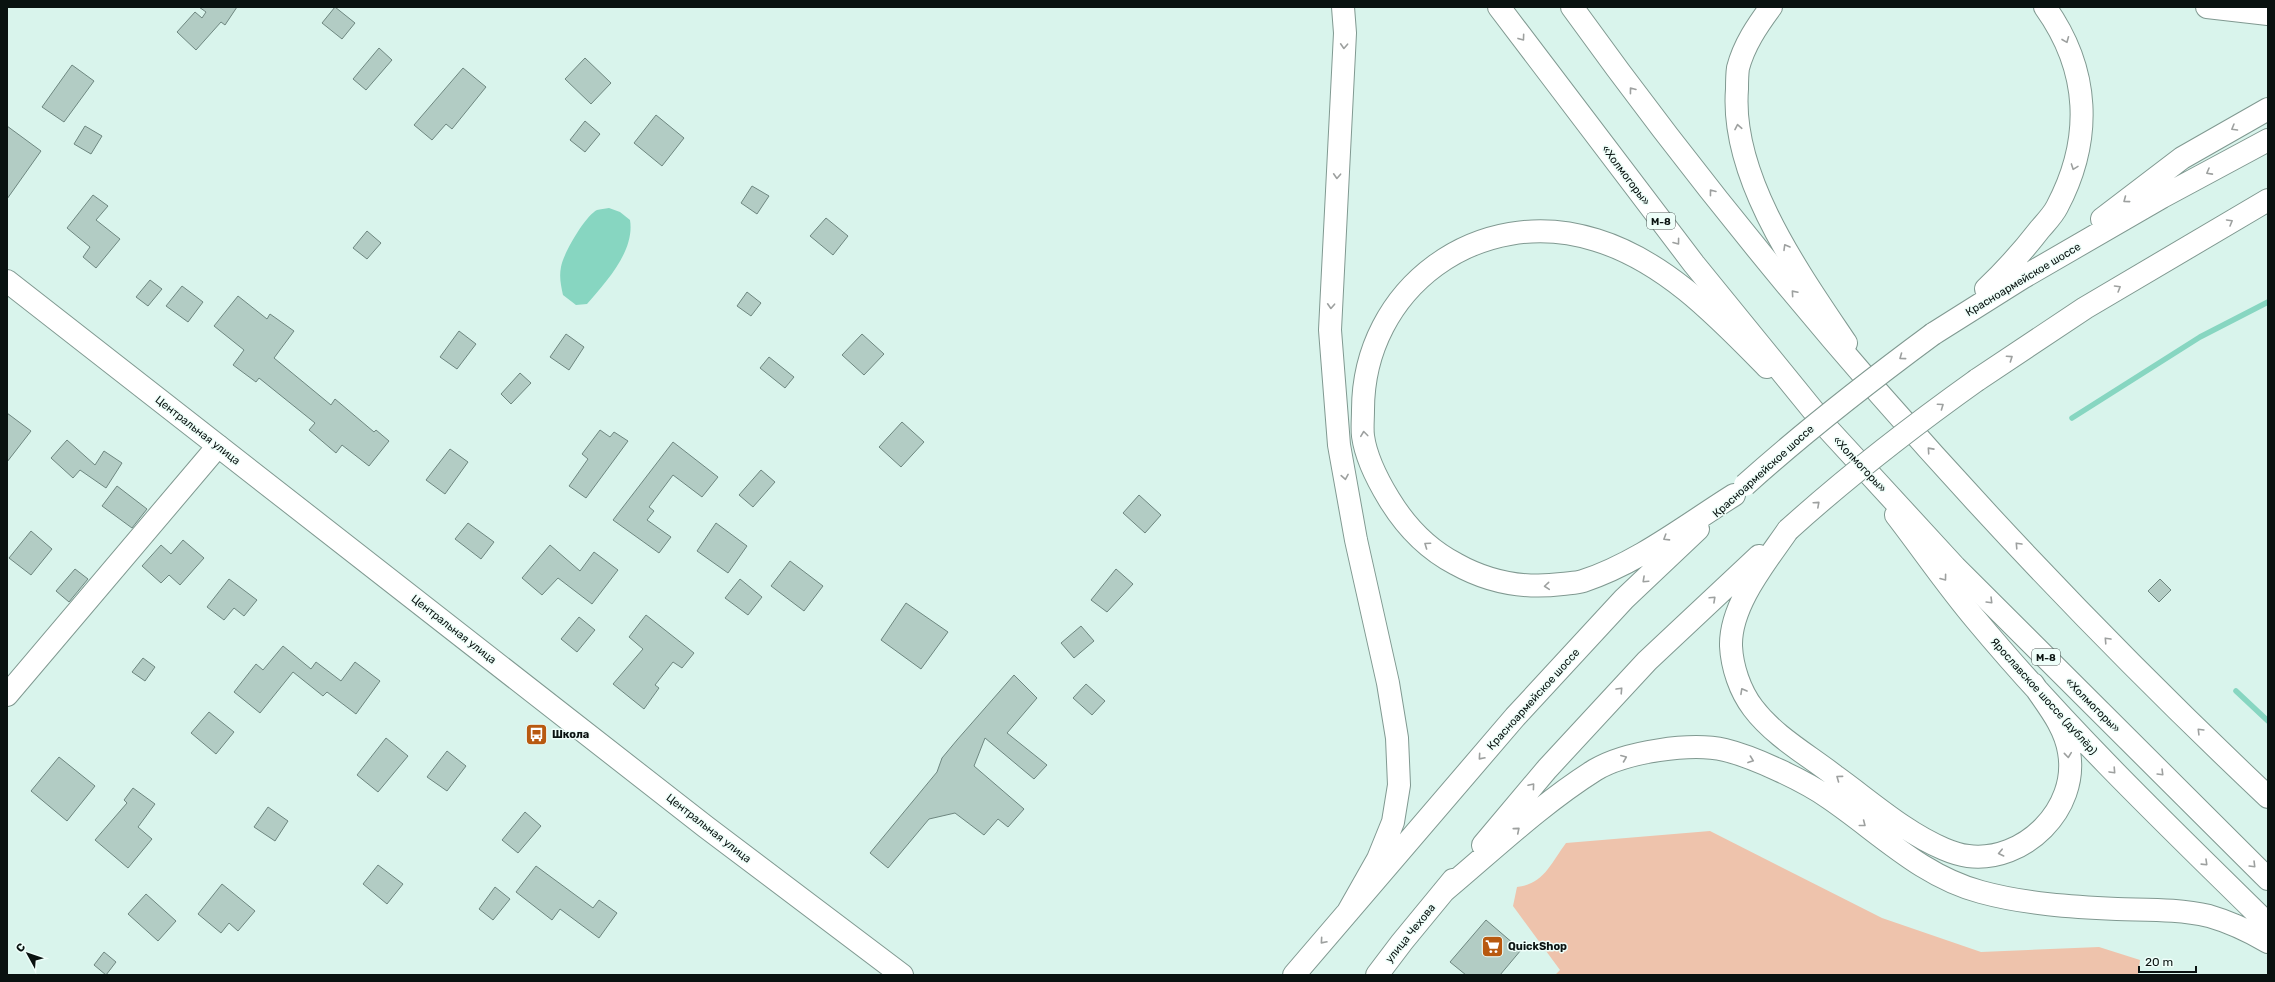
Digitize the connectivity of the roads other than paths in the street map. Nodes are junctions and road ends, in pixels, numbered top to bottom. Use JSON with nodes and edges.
{"nodes":[{"id":1,"x":1343,"y":7,"type":"edge"},
{"id":2,"x":1499,"y":7,"type":"edge"},
{"id":3,"x":1572,"y":7,"type":"edge"},
{"id":4,"x":1770,"y":7,"type":"edge"},
{"id":5,"x":2045,"y":7,"type":"edge"},
{"id":6,"x":2207,"y":7,"type":"edge"},
{"id":7,"x":2268,"y":14,"type":"edge"},
{"id":8,"x":2268,"y":109,"type":"edge"},
{"id":9,"x":2268,"y":140,"type":"edge"},
{"id":10,"x":2268,"y":200,"type":"edge"},
{"id":11,"x":2022,"y":278,"type":"junction"},
{"id":12,"x":7,"y":281,"type":"edge"},
{"id":13,"x":1940,"y":330,"type":"junction"},
{"id":14,"x":1883,"y":397,"type":"junction"},
{"id":15,"x":1829,"y":430,"type":"junction"},
{"id":16,"x":218,"y":446,"type":"junction"},
{"id":17,"x":1844,"y":447,"type":"junction"},
{"id":18,"x":1740,"y":490,"type":"junction"},
{"id":19,"x":1788,"y":530,"type":"junction"},
{"id":20,"x":2033,"y":684,"type":"junction"},
{"id":21,"x":7,"y":695,"type":"edge"},
{"id":22,"x":2222,"y":753,"type":"junction"},
{"id":23,"x":2268,"y":788,"type":"edge"},
{"id":24,"x":2268,"y":797,"type":"edge"},
{"id":25,"x":2268,"y":879,"type":"edge"},
{"id":26,"x":1444,"y":891,"type":"junction"},
{"id":27,"x":1348,"y":912,"type":"junction"},
{"id":28,"x":2268,"y":924,"type":"edge"},
{"id":29,"x":2268,"y":942,"type":"edge"},
{"id":30,"x":902,"y":975,"type":"edge"},
{"id":31,"x":1294,"y":975,"type":"edge"},
{"id":32,"x":1377,"y":975,"type":"edge"}],
"edges":[{"from":1,"to":27,"type":"main road","one_way":true},
{"from":2,"to":15,"type":"main road","name":"«Холмогоры»","number":"М-8","one_way":true},
{"from":14,"to":3,"type":"main road","one_way":true},
{"from":14,"to":4,"type":"main road","one_way":true},
{"from":5,"to":13,"type":"main road","one_way":true},
{"from":6,"to":7,"type":"main road"},
{"from":8,"to":11,"type":"main road","one_way":true},
{"from":9,"to":11,"type":"main road","name":"Красноармейское шоссе","one_way":true},
{"from":19,"to":10,"type":"main road","one_way":true,"bridge":true},
{"from":11,"to":13,"type":"main road","name":"Красноармейское шоссе"},
{"from":12,"to":16,"type":"main road","name":"Центральная улица"},
{"from":13,"to":18,"type":"main road","name":"Красноармейское шоссе","one_way":true,"bridge":true},
{"from":22,"to":14,"type":"main road","one_way":true},
{"from":15,"to":17,"type":"main road","name":"«Холмогоры»","number":"М-8"},
{"from":18,"to":15,"type":"main road","one_way":true},
{"from":16,"to":21,"type":"main road"},
{"from":16,"to":30,"type":"main road","name":"Центральная улица"},
{"from":17,"to":20,"type":"main road","name":"Ярославское шоссе (дублёр)","one_way":true},
{"from":17,"to":25,"type":"main road","name":"«Холмогоры»","number":"М-8","one_way":true},
{"from":18,"to":27,"type":"main road","name":"Красноармейское шоссе","one_way":true},
{"from":20,"to":19,"type":"main road","one_way":true},
{"from":26,"to":19,"type":"main road","one_way":true},
{"from":20,"to":28,"type":"main road","name":"Ярославское шоссе (дублёр)","one_way":true},
{"from":22,"to":23,"type":"main road"},
{"from":22,"to":24,"type":"main road"},
{"from":26,"to":29,"type":"main road","one_way":true},
{"from":26,"to":32,"type":"main road","name":"улица Чехова"},
{"from":27,"to":31,"type":"main road","one_way":true}]}
